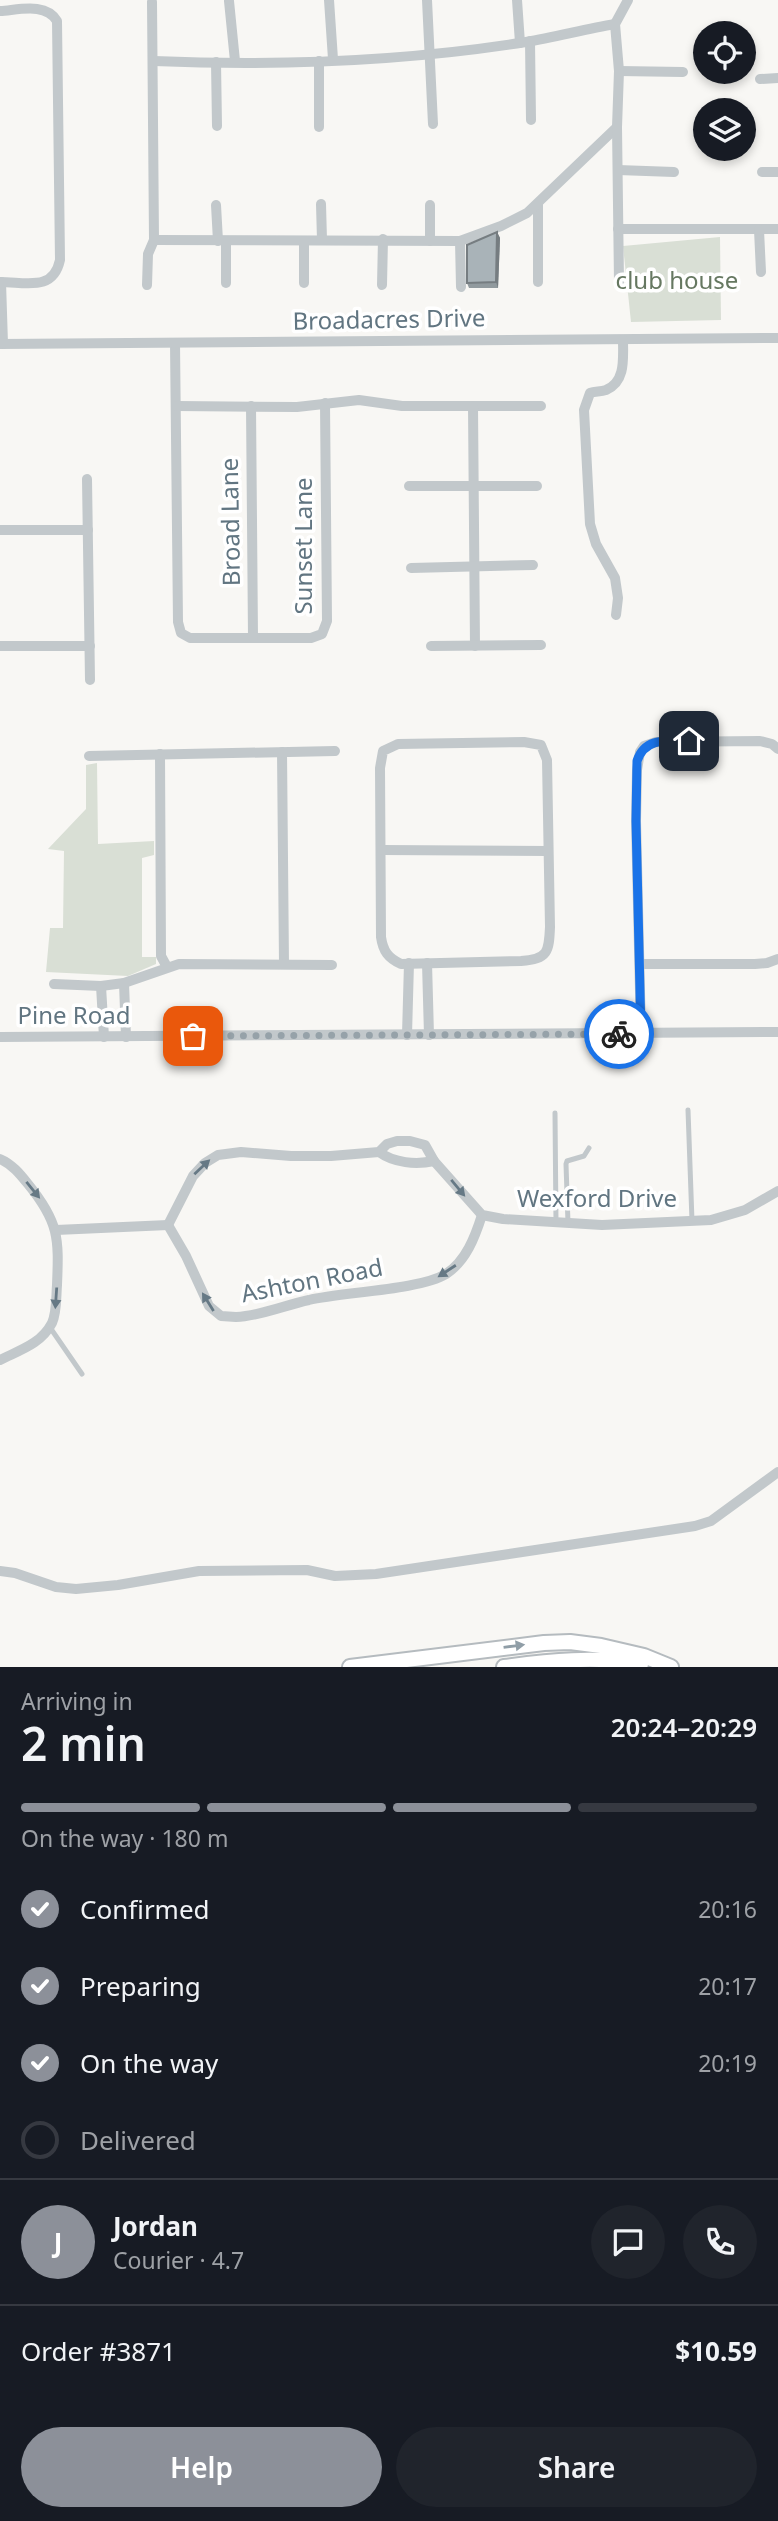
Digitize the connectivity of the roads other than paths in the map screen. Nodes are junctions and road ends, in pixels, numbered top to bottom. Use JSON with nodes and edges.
{"nodes":[{"id":1,"x":329,"y":0,"type":"edge"},
{"id":2,"x":428,"y":0,"type":"edge"},
{"id":3,"x":517,"y":0,"type":"edge"},
{"id":4,"x":628,"y":0,"type":"edge"},
{"id":5,"x":229,"y":1,"type":"edge"},
{"id":6,"x":152,"y":2,"type":"dead end"},
{"id":7,"x":0,"y":11,"type":"edge"},
{"id":8,"x":615,"y":24,"type":"junction"},
{"id":9,"x":525,"y":42,"type":"junction"},
{"id":10,"x":431,"y":54,"type":"junction"},
{"id":11,"x":332,"y":59,"type":"junction"},
{"id":12,"x":154,"y":61,"type":"junction"},
{"id":13,"x":234,"y":61,"type":"junction"},
{"id":14,"x":319,"y":61,"type":"junction"},
{"id":15,"x":216,"y":62,"type":"junction"},
{"id":16,"x":619,"y":71,"type":"junction"},
{"id":17,"x":683,"y":72,"type":"dead end"},
{"id":18,"x":778,"y":78,"type":"edge"},
{"id":19,"x":760,"y":79,"type":"dead end"},
{"id":20,"x":531,"y":120,"type":"dead end"},
{"id":21,"x":433,"y":124,"type":"dead end"},
{"id":22,"x":216,"y":126,"type":"dead end"},
{"id":23,"x":319,"y":127,"type":"dead end"},
{"id":24,"x":617,"y":127,"type":"junction"},
{"id":25,"x":618,"y":170,"type":"junction"},
{"id":26,"x":674,"y":172,"type":"dead end"},
{"id":27,"x":762,"y":172,"type":"dead end"},
{"id":28,"x":778,"y":172,"type":"edge"},
{"id":29,"x":321,"y":204,"type":"dead end"},
{"id":30,"x":538,"y":204,"type":"junction"},
{"id":31,"x":216,"y":205,"type":"dead end"},
{"id":32,"x":430,"y":205,"type":"dead end"},
{"id":33,"x":618,"y":229,"type":"junction"},
{"id":34,"x":778,"y":229,"type":"edge"},
{"id":35,"x":759,"y":230,"type":"junction"},
{"id":36,"x":383,"y":239,"type":"junction"},
{"id":37,"x":154,"y":240,"type":"junction"},
{"id":38,"x":322,"y":240,"type":"junction"},
{"id":39,"x":222,"y":241,"type":"junction"},
{"id":40,"x":304,"y":241,"type":"junction"},
{"id":41,"x":430,"y":241,"type":"junction"},
{"id":42,"x":460,"y":241,"type":"junction"},
{"id":43,"x":761,"y":272,"type":"dead end"},
{"id":44,"x":1,"y":282,"type":"edge"},
{"id":45,"x":538,"y":282,"type":"dead end"},
{"id":46,"x":619,"y":282,"type":"dead end"},
{"id":47,"x":304,"y":283,"type":"dead end"},
{"id":48,"x":226,"y":284,"type":"dead end"},
{"id":49,"x":147,"y":285,"type":"dead end"},
{"id":50,"x":382,"y":285,"type":"dead end"},
{"id":51,"x":461,"y":287,"type":"dead end"},
{"id":52,"x":778,"y":338,"type":"edge"},
{"id":53,"x":623,"y":340,"type":"junction"},
{"id":54,"x":175,"y":342,"type":"junction"},
{"id":55,"x":1,"y":344,"type":"edge"},
{"id":56,"x":325,"y":403,"type":"junction"},
{"id":57,"x":177,"y":406,"type":"junction"},
{"id":58,"x":250,"y":406,"type":"junction"},
{"id":59,"x":473,"y":406,"type":"junction"},
{"id":60,"x":541,"y":406,"type":"dead end"},
{"id":61,"x":87,"y":479,"type":"dead end"},
{"id":62,"x":409,"y":486,"type":"dead end"},
{"id":63,"x":473,"y":486,"type":"junction"},
{"id":64,"x":537,"y":486,"type":"dead end"},
{"id":65,"x":0,"y":530,"type":"edge"},
{"id":66,"x":88,"y":530,"type":"junction"},
{"id":67,"x":533,"y":565,"type":"dead end"},
{"id":68,"x":474,"y":567,"type":"junction"},
{"id":69,"x":411,"y":568,"type":"dead end"},
{"id":70,"x":617,"y":615,"type":"dead end"},
{"id":71,"x":253,"y":637,"type":"junction"},
{"id":72,"x":541,"y":645,"type":"dead end"},
{"id":73,"x":0,"y":646,"type":"edge"},
{"id":74,"x":90,"y":646,"type":"junction"},
{"id":75,"x":430,"y":646,"type":"dead end"},
{"id":76,"x":475,"y":646,"type":"junction"},
{"id":77,"x":90,"y":680,"type":"dead end"},
{"id":78,"x":778,"y":749,"type":"edge"},
{"id":79,"x":335,"y":751,"type":"dead end"},
{"id":80,"x":282,"y":752,"type":"junction"},
{"id":81,"x":160,"y":754,"type":"junction"},
{"id":82,"x":89,"y":756,"type":"dead end"},
{"id":83,"x":382,"y":850,"type":"junction"},
{"id":84,"x":548,"y":851,"type":"junction"},
{"id":85,"x":778,"y":958,"type":"edge"},
{"id":86,"x":409,"y":963,"type":"junction"},
{"id":87,"x":427,"y":963,"type":"junction"},
{"id":88,"x":284,"y":964,"type":"junction"},
{"id":89,"x":640,"y":964,"type":"junction"},
{"id":90,"x":332,"y":965,"type":"dead end"},
{"id":91,"x":167,"y":967,"type":"junction"},
{"id":92,"x":124,"y":983,"type":"junction"},
{"id":93,"x":54,"y":984,"type":"dead end"},
{"id":94,"x":101,"y":986,"type":"junction"},
{"id":95,"x":778,"y":1032,"type":"edge"},
{"id":96,"x":641,"y":1034,"type":"junction"},
{"id":97,"x":407,"y":1035,"type":"junction"},
{"id":98,"x":429,"y":1035,"type":"junction"},
{"id":99,"x":0,"y":1037,"type":"edge"},
{"id":100,"x":104,"y":1037,"type":"junction"},
{"id":101,"x":126,"y":1037,"type":"junction"},
{"id":102,"x":688,"y":1110,"type":"dead end"},
{"id":103,"x":555,"y":1113,"type":"dead end"},
{"id":104,"x":589,"y":1148,"type":"dead end"},
{"id":105,"x":379,"y":1152,"type":"junction"},
{"id":106,"x":0,"y":1159,"type":"edge"},
{"id":107,"x":435,"y":1161,"type":"junction"},
{"id":108,"x":778,"y":1191,"type":"edge"},
{"id":109,"x":482,"y":1215,"type":"junction"},
{"id":110,"x":692,"y":1221,"type":"junction"},
{"id":111,"x":562,"y":1223,"type":"junction"},
{"id":112,"x":168,"y":1225,"type":"junction"},
{"id":113,"x":55,"y":1230,"type":"junction"},
{"id":114,"x":49,"y":1326,"type":"junction"},
{"id":115,"x":0,"y":1360,"type":"edge"},
{"id":116,"x":82,"y":1374,"type":"dead end"},
{"id":117,"x":778,"y":1472,"type":"edge"},
{"id":118,"x":0,"y":1571,"type":"edge"},
{"id":119,"x":425,"y":1662,"type":"edge"},
{"id":120,"x":667,"y":1666,"type":"edge"},
{"id":121,"x":350,"y":1667,"type":"edge"},
{"id":122,"x":504,"y":1667,"type":"edge"}],
"edges":[{"from":1,"to":11,"type":"street"},
{"from":2,"to":10,"type":"street"},
{"from":3,"to":9,"type":"street"},
{"from":4,"to":8,"type":"street"},
{"from":5,"to":13,"type":"street"},
{"from":6,"to":12,"type":"street"},
{"from":7,"to":44,"type":"street"},
{"from":8,"to":9,"type":"street"},
{"from":8,"to":16,"type":"street"},
{"from":9,"to":10,"type":"street"},
{"from":9,"to":20,"type":"street"},
{"from":10,"to":11,"type":"street"},
{"from":10,"to":21,"type":"street"},
{"from":11,"to":14,"type":"street"},
{"from":12,"to":15,"type":"street"},
{"from":12,"to":37,"type":"street"},
{"from":13,"to":14,"type":"street"},
{"from":13,"to":15,"type":"street"},
{"from":14,"to":23,"type":"street"},
{"from":15,"to":22,"type":"street"},
{"from":16,"to":17,"type":"street"},
{"from":16,"to":24,"type":"street"},
{"from":18,"to":19,"type":"street"},
{"from":24,"to":25,"type":"street"},
{"from":24,"to":30,"type":"street"},
{"from":25,"to":26,"type":"street"},
{"from":25,"to":33,"type":"street"},
{"from":27,"to":28,"type":"street"},
{"from":29,"to":38,"type":"street"},
{"from":30,"to":42,"type":"street"},
{"from":30,"to":45,"type":"street"},
{"from":31,"to":39,"type":"street"},
{"from":32,"to":41,"type":"street"},
{"from":33,"to":35,"type":"street"},
{"from":33,"to":46,"type":"street"},
{"from":34,"to":35,"type":"street"},
{"from":35,"to":43,"type":"street"},
{"from":36,"to":38,"type":"street"},
{"from":36,"to":41,"type":"street"},
{"from":36,"to":50,"type":"street"},
{"from":37,"to":39,"type":"street"},
{"from":37,"to":49,"type":"street"},
{"from":38,"to":40,"type":"street"},
{"from":39,"to":40,"type":"street"},
{"from":39,"to":48,"type":"street"},
{"from":40,"to":47,"type":"street"},
{"from":41,"to":42,"type":"street"},
{"from":42,"to":51,"type":"street"},
{"from":44,"to":55,"type":"street"},
{"from":52,"to":53,"type":"street","name":"Broadacres Drive"},
{"from":53,"to":54,"type":"street","name":"Broadacres Drive"},
{"from":53,"to":70,"type":"street"},
{"from":54,"to":55,"type":"street","name":"Broadacres Drive"},
{"from":54,"to":57,"type":"street","name":"Sunset Lane"},
{"from":56,"to":58,"type":"street"},
{"from":56,"to":59,"type":"street"},
{"from":56,"to":71,"type":"street","name":"Sunset Lane"},
{"from":57,"to":58,"type":"street"},
{"from":57,"to":71,"type":"street","name":"Sunset Lane"},
{"from":58,"to":71,"type":"street","name":"Broad Lane"},
{"from":59,"to":60,"type":"street"},
{"from":59,"to":63,"type":"street"},
{"from":61,"to":66,"type":"street"},
{"from":62,"to":63,"type":"street"},
{"from":63,"to":64,"type":"street"},
{"from":63,"to":68,"type":"street"},
{"from":65,"to":66,"type":"street"},
{"from":66,"to":74,"type":"street"},
{"from":67,"to":68,"type":"street"},
{"from":68,"to":69,"type":"street"},
{"from":68,"to":76,"type":"street"},
{"from":72,"to":76,"type":"street"},
{"from":73,"to":74,"type":"street"},
{"from":74,"to":77,"type":"street"},
{"from":75,"to":76,"type":"street"},
{"from":78,"to":89,"type":"street"},
{"from":79,"to":80,"type":"street"},
{"from":80,"to":81,"type":"street"},
{"from":80,"to":88,"type":"street"},
{"from":81,"to":82,"type":"street"},
{"from":81,"to":91,"type":"street"},
{"from":83,"to":84,"type":"street"},
{"from":83,"to":84,"type":"street"},
{"from":83,"to":86,"type":"street"},
{"from":84,"to":87,"type":"street"},
{"from":85,"to":89,"type":"street"},
{"from":86,"to":87,"type":"street"},
{"from":86,"to":97,"type":"street"},
{"from":87,"to":98,"type":"street"},
{"from":88,"to":90,"type":"street"},
{"from":88,"to":91,"type":"street"},
{"from":89,"to":96,"type":"street"},
{"from":91,"to":92,"type":"street"},
{"from":92,"to":94,"type":"street"},
{"from":92,"to":101,"type":"street"},
{"from":93,"to":94,"type":"street"},
{"from":94,"to":100,"type":"street"},
{"from":95,"to":96,"type":"street","name":"Pine Road"},
{"from":96,"to":98,"type":"street","name":"Pine Road"},
{"from":97,"to":98,"type":"street","name":"Pine Road"},
{"from":97,"to":101,"type":"street","name":"Pine Road"},
{"from":99,"to":100,"type":"street","name":"Pine Road"},
{"from":100,"to":101,"type":"street","name":"Pine Road"},
{"from":102,"to":110,"type":"lane"},
{"from":103,"to":111,"type":"lane"},
{"from":104,"to":111,"type":"lane"},
{"from":105,"to":107,"type":"street","name":"Wexford Drive"},
{"from":105,"to":107,"type":"street","name":"Wexford Drive"},
{"from":112,"to":105,"type":"street","name":"Wexford Drive","one_way":true},
{"from":106,"to":113,"type":"street","one_way":true},
{"from":107,"to":109,"type":"street","name":"Wexford Drive","one_way":true},
{"from":108,"to":110,"type":"street","name":"Wexford Drive"},
{"from":109,"to":111,"type":"street","name":"Wexford Drive"},
{"from":109,"to":112,"type":"street","name":"Ashton Road","one_way":true},
{"from":110,"to":111,"type":"street","name":"Wexford Drive"},
{"from":112,"to":113,"type":"street"},
{"from":113,"to":114,"type":"street","one_way":true},
{"from":114,"to":115,"type":"street"},
{"from":114,"to":116,"type":"lane"},
{"from":117,"to":118,"type":"street"},
{"from":119,"to":120,"type":"street","one_way":true},
{"from":119,"to":121,"type":"street"},
{"from":120,"to":122,"type":"street"}]}
